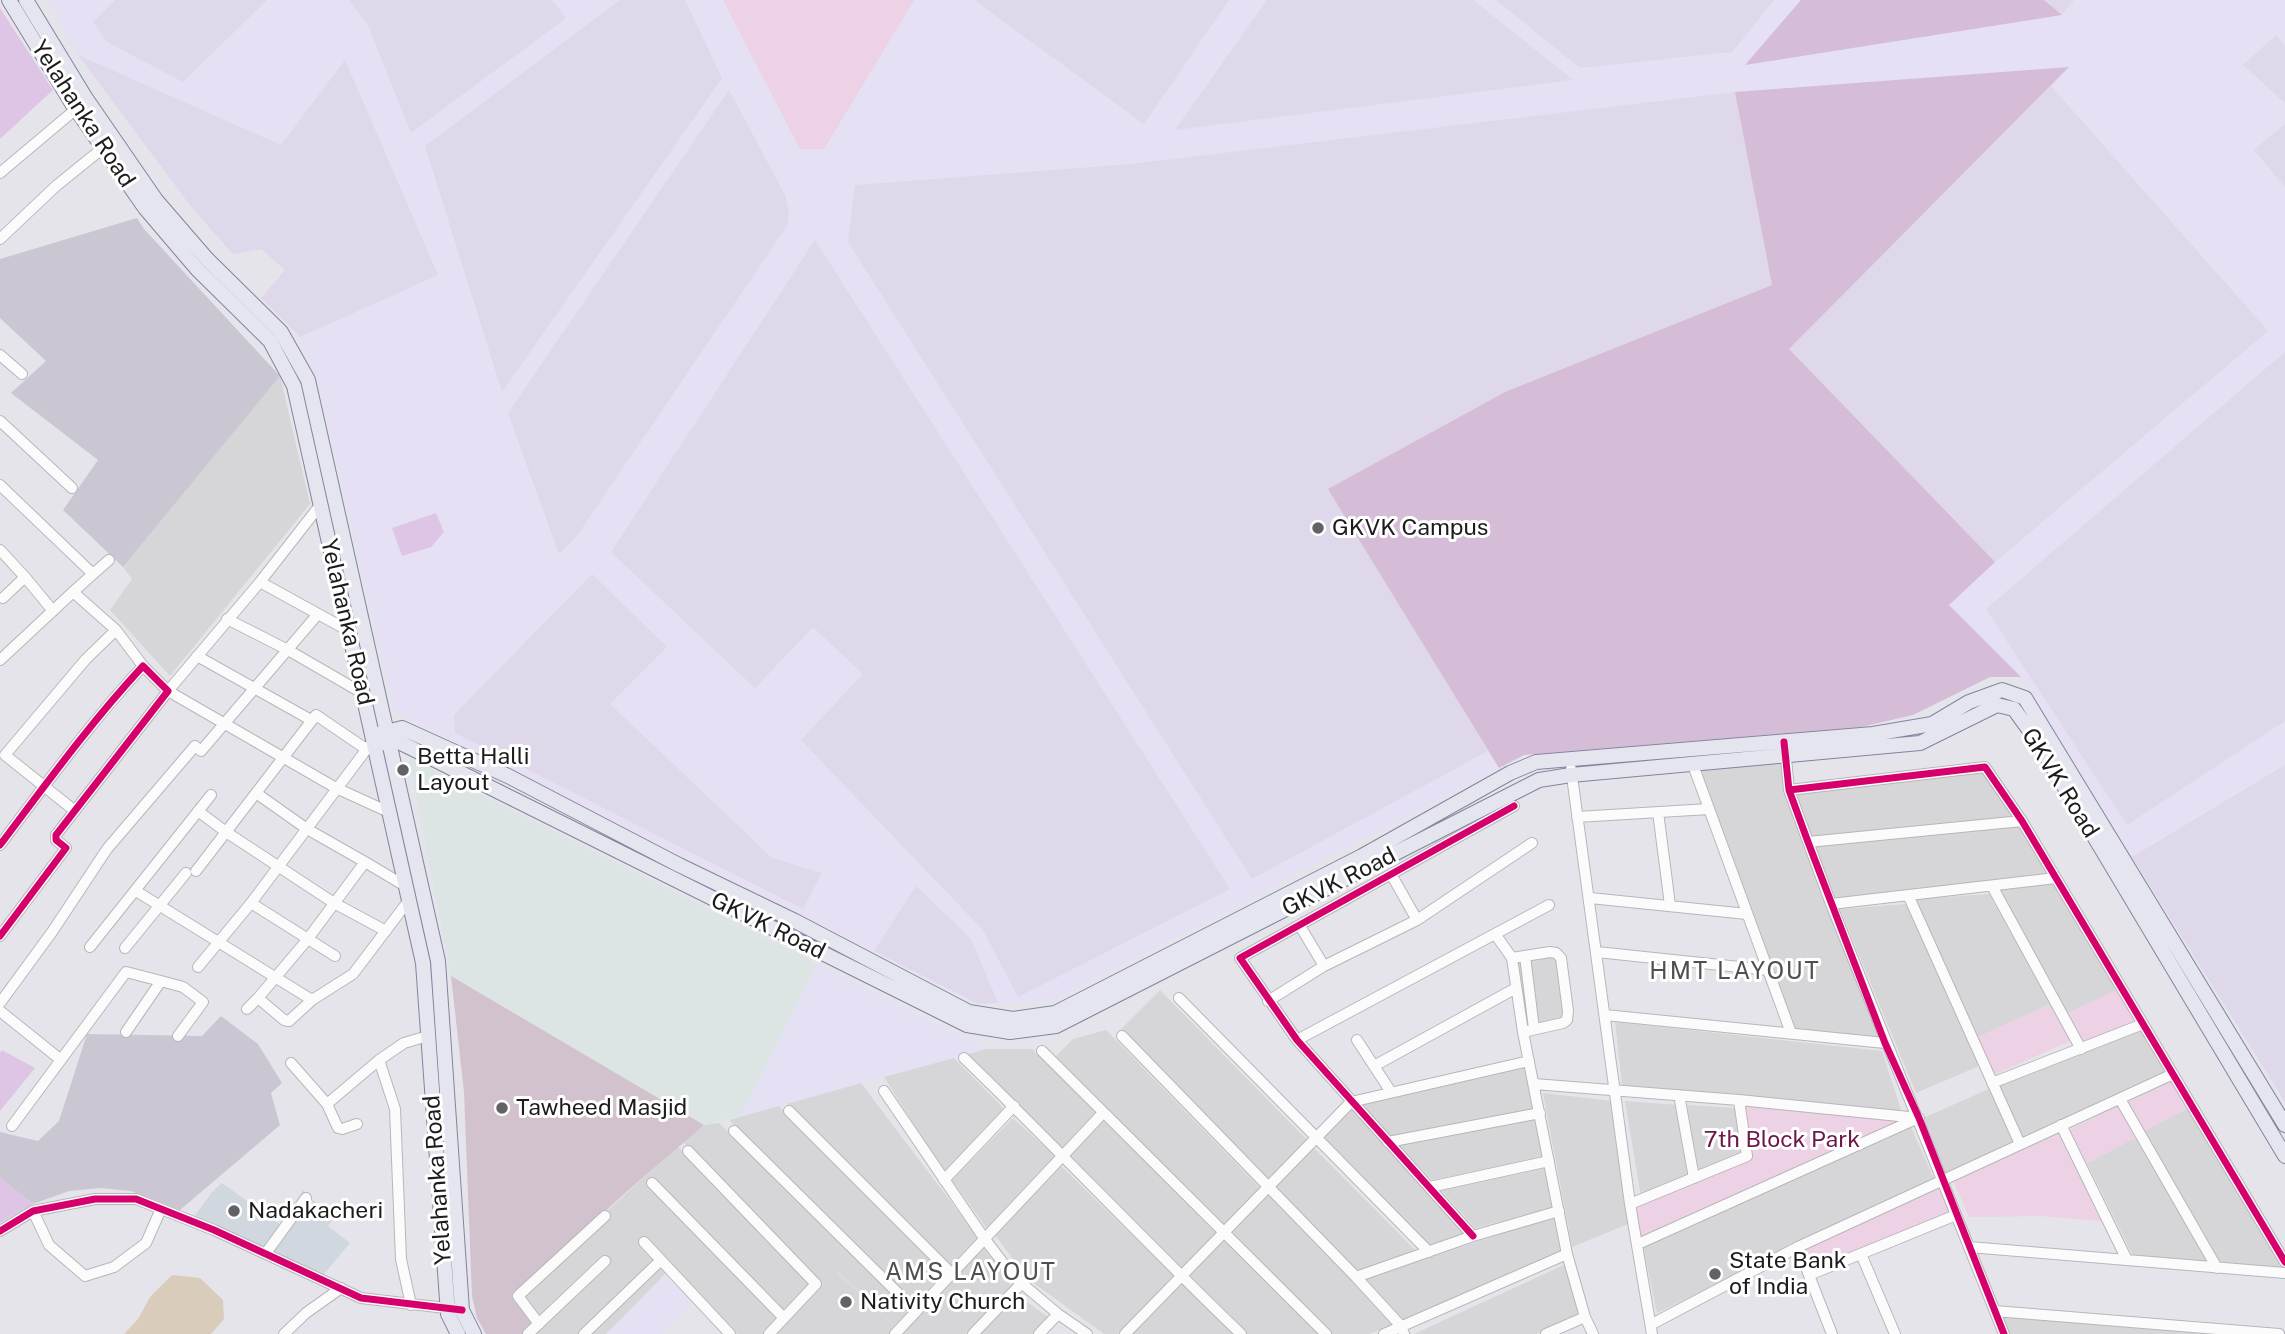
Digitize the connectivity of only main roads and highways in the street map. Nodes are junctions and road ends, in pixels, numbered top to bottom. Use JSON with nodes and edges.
{"nodes":[{"id":1,"x":9,"y":0,"type":"edge"},
{"id":2,"x":26,"y":0,"type":"edge"},
{"id":3,"x":376,"y":741,"type":"junction"},
{"id":4,"x":1842,"y":744,"type":"junction"},
{"id":5,"x":1785,"y":749,"type":"junction"},
{"id":6,"x":2285,"y":1125,"type":"edge"},
{"id":7,"x":2285,"y":1156,"type":"edge"},
{"id":8,"x":455,"y":1310,"type":"junction"},
{"id":9,"x":458,"y":1334,"type":"edge"},
{"id":10,"x":474,"y":1334,"type":"edge"}],
"edges":[{"from":1,"to":3,"type":"main road","name":"Yelahanka Road"},
{"from":2,"to":3,"type":"main road","name":"Yelahanka Road"},
{"from":3,"to":5,"type":"main road","name":"GKVK Road"},
{"from":3,"to":5,"type":"main road","name":"GKVK Road"},
{"from":3,"to":8,"type":"main road","name":"Yelahanka Road"},
{"from":3,"to":8,"type":"main road","name":"Yelahanka Road"},
{"from":4,"to":5,"type":"main road","name":"GKVK Road"},
{"from":4,"to":6,"type":"main road","name":"GKVK Road"},
{"from":4,"to":7,"type":"main road","name":"GKVK Road"},
{"from":8,"to":9,"type":"main road","name":"Yelahanka Road"},
{"from":8,"to":10,"type":"main road","name":"Yelahanka Road"}]}
